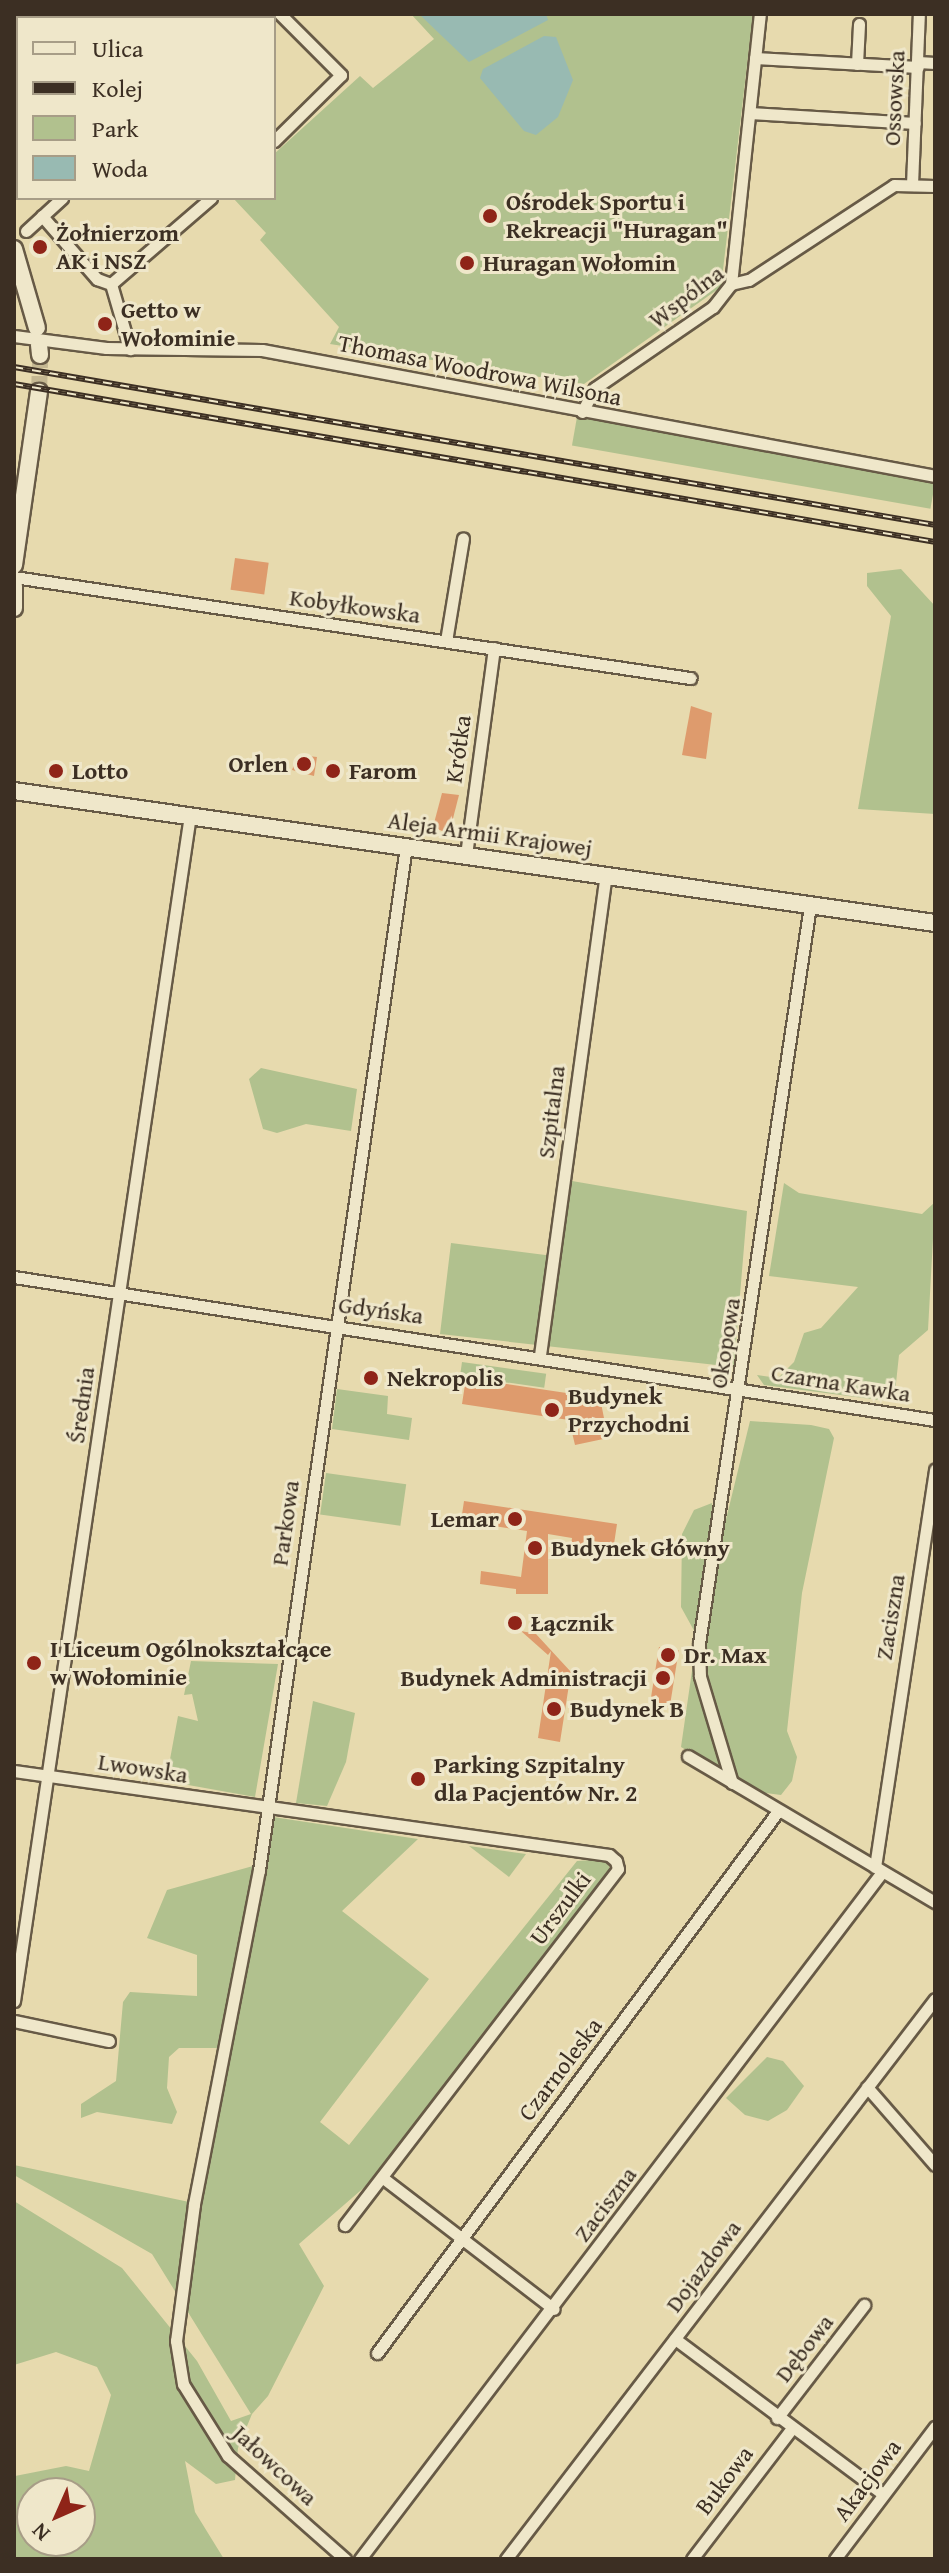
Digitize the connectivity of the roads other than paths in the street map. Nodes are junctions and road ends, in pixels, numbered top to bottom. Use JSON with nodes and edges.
{"nodes":[{"id":1,"x":280,"y":14,"type":"edge"},
{"id":2,"x":760,"y":14,"type":"edge"},
{"id":3,"x":919,"y":14,"type":"edge"},
{"id":4,"x":859,"y":24,"type":"dead end"},
{"id":5,"x":755,"y":58,"type":"junction"},
{"id":6,"x":935,"y":63,"type":"edge"},
{"id":7,"x":857,"y":64,"type":"junction"},
{"id":8,"x":918,"y":65,"type":"junction"},
{"id":9,"x":750,"y":113,"type":"junction"},
{"id":10,"x":915,"y":123,"type":"junction"},
{"id":11,"x":276,"y":139,"type":"edge"},
{"id":12,"x":912,"y":185,"type":"junction"},
{"id":13,"x":935,"y":186,"type":"edge"},
{"id":14,"x":60,"y":200,"type":"edge"},
{"id":15,"x":209,"y":200,"type":"edge"},
{"id":16,"x":42,"y":216,"type":"junction"},
{"id":17,"x":26,"y":231,"type":"dead end"},
{"id":18,"x":14,"y":249,"type":"edge"},
{"id":19,"x":111,"y":284,"type":"junction"},
{"id":20,"x":731,"y":284,"type":"junction"},
{"id":21,"x":37,"y":335,"type":"tunnel mouth"},
{"id":22,"x":14,"y":336,"type":"edge"},
{"id":23,"x":130,"y":349,"type":"junction"},
{"id":24,"x":39,"y":392,"type":"tunnel mouth"},
{"id":25,"x":582,"y":412,"type":"junction"},
{"id":26,"x":935,"y":476,"type":"edge"},
{"id":27,"x":463,"y":538,"type":"dead end"},
{"id":28,"x":14,"y":565,"type":"edge"},
{"id":29,"x":14,"y":577,"type":"edge"},
{"id":30,"x":14,"y":586,"type":"edge"},
{"id":31,"x":14,"y":608,"type":"edge"},
{"id":32,"x":446,"y":641,"type":"junction"},
{"id":33,"x":494,"y":648,"type":"junction"},
{"id":34,"x":690,"y":678,"type":"dead end"},
{"id":35,"x":14,"y":780,"type":"edge"},
{"id":36,"x":14,"y":791,"type":"edge"},
{"id":37,"x":38,"y":791,"type":"junction"},
{"id":38,"x":190,"y":815,"type":"junction"},
{"id":39,"x":406,"y":846,"type":"junction"},
{"id":40,"x":466,"y":855,"type":"junction"},
{"id":41,"x":606,"y":875,"type":"junction"},
{"id":42,"x":810,"y":906,"type":"junction"},
{"id":43,"x":935,"y":923,"type":"edge"},
{"id":44,"x":14,"y":1277,"type":"edge"},
{"id":45,"x":120,"y":1293,"type":"junction"},
{"id":46,"x":336,"y":1326,"type":"junction"},
{"id":47,"x":540,"y":1355,"type":"junction"},
{"id":48,"x":741,"y":1385,"type":"junction"},
{"id":49,"x":935,"y":1420,"type":"edge"},
{"id":50,"x":935,"y":1469,"type":"edge"},
{"id":51,"x":688,"y":1756,"type":"dead end"},
{"id":52,"x":14,"y":1771,"type":"edge"},
{"id":53,"x":48,"y":1776,"type":"junction"},
{"id":54,"x":732,"y":1783,"type":"junction"},
{"id":55,"x":266,"y":1809,"type":"junction"},
{"id":56,"x":778,"y":1811,"type":"junction"},
{"id":57,"x":878,"y":1870,"type":"junction"},
{"id":58,"x":935,"y":1902,"type":"edge"},
{"id":59,"x":935,"y":1999,"type":"edge"},
{"id":60,"x":14,"y":2001,"type":"edge"},
{"id":61,"x":14,"y":2021,"type":"edge"},
{"id":62,"x":109,"y":2041,"type":"dead end"},
{"id":63,"x":867,"y":2087,"type":"junction"},
{"id":64,"x":935,"y":2165,"type":"edge"},
{"id":65,"x":383,"y":2178,"type":"junction"},
{"id":66,"x":194,"y":2204,"type":"joint"},
{"id":67,"x":345,"y":2225,"type":"dead end"},
{"id":68,"x":463,"y":2236,"type":"junction"},
{"id":69,"x":864,"y":2305,"type":"dead end"},
{"id":70,"x":554,"y":2309,"type":"junction"},
{"id":71,"x":675,"y":2339,"type":"junction"},
{"id":72,"x":377,"y":2353,"type":"dead end"},
{"id":73,"x":777,"y":2418,"type":"junction"},
{"id":74,"x":935,"y":2427,"type":"edge"},
{"id":75,"x":792,"y":2428,"type":"junction"},
{"id":76,"x":883,"y":2494,"type":"junction"},
{"id":77,"x":345,"y":2559,"type":"edge"},
{"id":78,"x":360,"y":2559,"type":"edge"},
{"id":79,"x":506,"y":2559,"type":"edge"},
{"id":80,"x":692,"y":2559,"type":"edge"},
{"id":81,"x":835,"y":2559,"type":"edge"}],
"edges":[{"from":1,"to":11,"type":"street"},
{"from":2,"to":5,"type":"street"},
{"from":3,"to":8,"type":"street","name":"Ossowska"},
{"from":4,"to":7,"type":"street"},
{"from":5,"to":7,"type":"street"},
{"from":5,"to":9,"type":"street"},
{"from":6,"to":8,"type":"street"},
{"from":7,"to":8,"type":"street"},
{"from":8,"to":10,"type":"street","name":"Ossowska"},
{"from":9,"to":10,"type":"street"},
{"from":9,"to":20,"type":"street"},
{"from":10,"to":12,"type":"street","name":"Ossowska"},
{"from":12,"to":13,"type":"street"},
{"from":12,"to":20,"type":"street","name":"Wspólna"},
{"from":14,"to":16,"type":"street"},
{"from":15,"to":19,"type":"street"},
{"from":16,"to":17,"type":"street"},
{"from":16,"to":19,"type":"street"},
{"from":18,"to":21,"type":"street"},
{"from":19,"to":23,"type":"street"},
{"from":20,"to":25,"type":"street","name":"Wspólna"},
{"from":22,"to":23,"type":"street","name":"Thomasa Woodrowa Wilsona"},
{"from":23,"to":25,"type":"street","name":"Thomasa Woodrowa Wilsona"},
{"from":24,"to":28,"type":"street"},
{"from":25,"to":26,"type":"street","name":"Thomasa Woodrowa Wilsona"},
{"from":27,"to":32,"type":"street"},
{"from":29,"to":32,"type":"street","name":"Kobyłkowska"},
{"from":30,"to":31,"type":"street"},
{"from":32,"to":33,"type":"street","name":"Kobyłkowska"},
{"from":33,"to":34,"type":"street","name":"Kobyłkowska"},
{"from":33,"to":40,"type":"street","name":"Krótka"},
{"from":35,"to":37,"type":"street","name":"Aleja Armii Krajowej"},
{"from":36,"to":37,"type":"street","name":"Aleja Armii Krajowej"},
{"from":37,"to":38,"type":"street","name":"Aleja Armii Krajowej"},
{"from":38,"to":39,"type":"street","name":"Aleja Armii Krajowej"},
{"from":38,"to":45,"type":"street","name":"Średnia"},
{"from":39,"to":40,"type":"street","name":"Aleja Armii Krajowej"},
{"from":39,"to":46,"type":"street","name":"Parkowa"},
{"from":40,"to":41,"type":"street","name":"Aleja Armii Krajowej"},
{"from":41,"to":42,"type":"street","name":"Aleja Armii Krajowej"},
{"from":41,"to":47,"type":"street","name":"Szpitalna"},
{"from":42,"to":43,"type":"street","name":"Aleja Armii Krajowej"},
{"from":42,"to":48,"type":"street","name":"Okopowa"},
{"from":44,"to":45,"type":"street","name":"Gdyńska"},
{"from":45,"to":46,"type":"street","name":"Gdyńska"},
{"from":45,"to":53,"type":"street","name":"Średnia"},
{"from":46,"to":47,"type":"street","name":"Gdyńska"},
{"from":46,"to":55,"type":"street","name":"Parkowa"},
{"from":47,"to":48,"type":"street","name":"Gdyńska"},
{"from":48,"to":49,"type":"street","name":"Czarna Kawka"},
{"from":48,"to":54,"type":"street","name":"Okopowa"},
{"from":50,"to":57,"type":"street","name":"Zaciszna"},
{"from":51,"to":54,"type":"street"},
{"from":52,"to":53,"type":"street","name":"Lwowska"},
{"from":53,"to":55,"type":"street","name":"Lwowska"},
{"from":53,"to":60,"type":"street","name":"Średnia"},
{"from":54,"to":56,"type":"street"},
{"from":55,"to":65,"type":"street","name":"Urszulki"},
{"from":55,"to":66,"type":"street","name":"Parkowa"},
{"from":56,"to":57,"type":"street"},
{"from":56,"to":68,"type":"street","name":"Czarnoleska"},
{"from":57,"to":58,"type":"street"},
{"from":57,"to":70,"type":"street","name":"Zaciszna"},
{"from":59,"to":63,"type":"street","name":"Dojazdowa"},
{"from":61,"to":62,"type":"street"},
{"from":63,"to":64,"type":"street"},
{"from":63,"to":71,"type":"street","name":"Dojazdowa"},
{"from":65,"to":67,"type":"street","name":"Urszulki"},
{"from":65,"to":68,"type":"street"},
{"from":66,"to":77,"type":"street","name":"Jałowcowa"},
{"from":68,"to":70,"type":"street"},
{"from":68,"to":72,"type":"street","name":"Czarnoleska"},
{"from":69,"to":73,"type":"street","name":"Dębowa"},
{"from":70,"to":78,"type":"street","name":"Zaciszna"},
{"from":71,"to":73,"type":"street","name":"Dębowa"},
{"from":71,"to":79,"type":"street","name":"Dojazdowa"},
{"from":73,"to":75,"type":"street","name":"Dębowa"},
{"from":74,"to":76,"type":"street","name":"Akacjowa"},
{"from":75,"to":76,"type":"street","name":"Dębowa"},
{"from":75,"to":80,"type":"street","name":"Bukowa"},
{"from":76,"to":81,"type":"street","name":"Akacjowa"}]}
